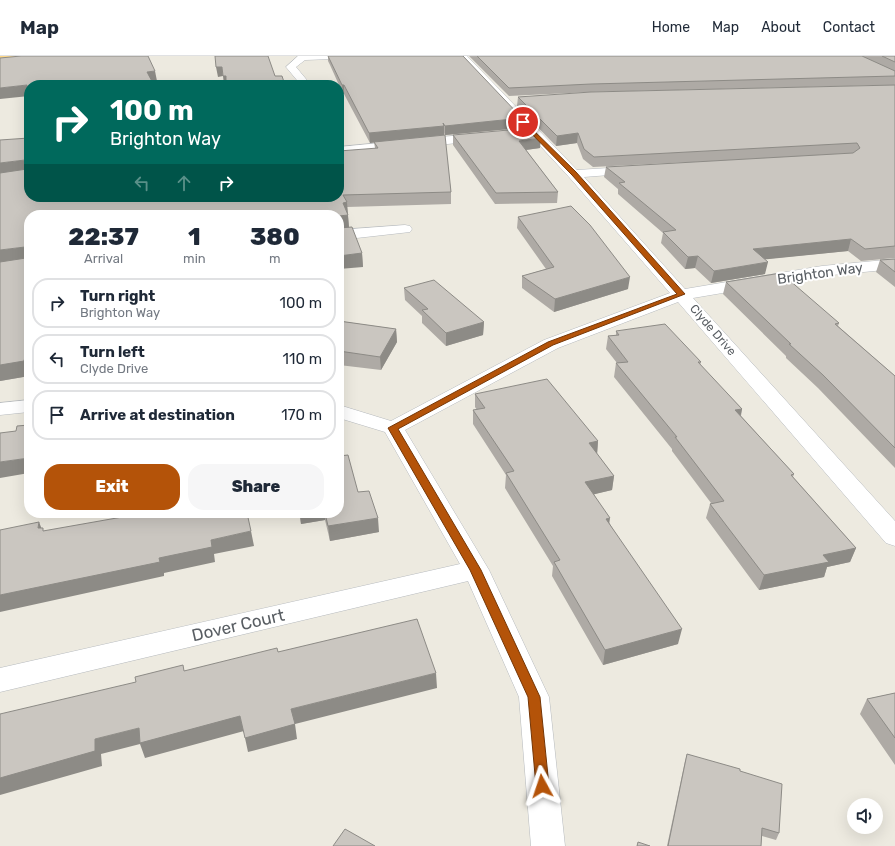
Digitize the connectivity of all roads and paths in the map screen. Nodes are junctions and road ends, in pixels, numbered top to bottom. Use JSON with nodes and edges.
{"nodes":[{"id":1,"x":11,"y":56,"type":"edge"},
{"id":2,"x":332,"y":56,"type":"edge"},
{"id":3,"x":462,"y":56,"type":"edge"},
{"id":4,"x":0,"y":57,"type":"edge"},
{"id":5,"x":300,"y":57,"type":"edge"},
{"id":6,"x":302,"y":80,"type":"edge"},
{"id":7,"x":494,"y":136,"type":"edge"},
{"id":8,"x":344,"y":148,"type":"edge"},
{"id":9,"x":649,"y":168,"type":"edge"},
{"id":10,"x":574,"y":174,"type":"junction"},
{"id":11,"x":405,"y":229,"type":"dead end"},
{"id":12,"x":344,"y":235,"type":"edge"},
{"id":13,"x":895,"y":264,"type":"edge"},
{"id":14,"x":682,"y":294,"type":"junction"},
{"id":15,"x":24,"y":407,"type":"edge"},
{"id":16,"x":0,"y":409,"type":"edge"},
{"id":17,"x":344,"y":413,"type":"edge"},
{"id":18,"x":393,"y":428,"type":"junction"},
{"id":19,"x":895,"y":537,"type":"edge"},
{"id":20,"x":476,"y":570,"type":"junction"},
{"id":21,"x":0,"y":680,"type":"edge"},
{"id":22,"x":548,"y":846,"type":"edge"}],
"edges":[{"from":1,"to":4,"type":"highway"},
{"from":2,"to":5,"type":"street"},
{"from":3,"to":10,"type":"street","name":"Clyde Drive"},
{"from":5,"to":6,"type":"street"},
{"from":7,"to":8,"type":"street"},
{"from":9,"to":10,"type":"street"},
{"from":10,"to":14,"type":"street","name":"Clyde Drive"},
{"from":11,"to":12,"type":"street"},
{"from":13,"to":14,"type":"street","name":"Brighton Way"},
{"from":14,"to":18,"type":"street","name":"Brighton Way"},
{"from":14,"to":19,"type":"street","name":"Clyde Drive"},
{"from":15,"to":16,"type":"street"},
{"from":17,"to":18,"type":"street"},
{"from":18,"to":20,"type":"street"},
{"from":20,"to":21,"type":"street","name":"Dover Court"},
{"from":20,"to":22,"type":"street"}]}
